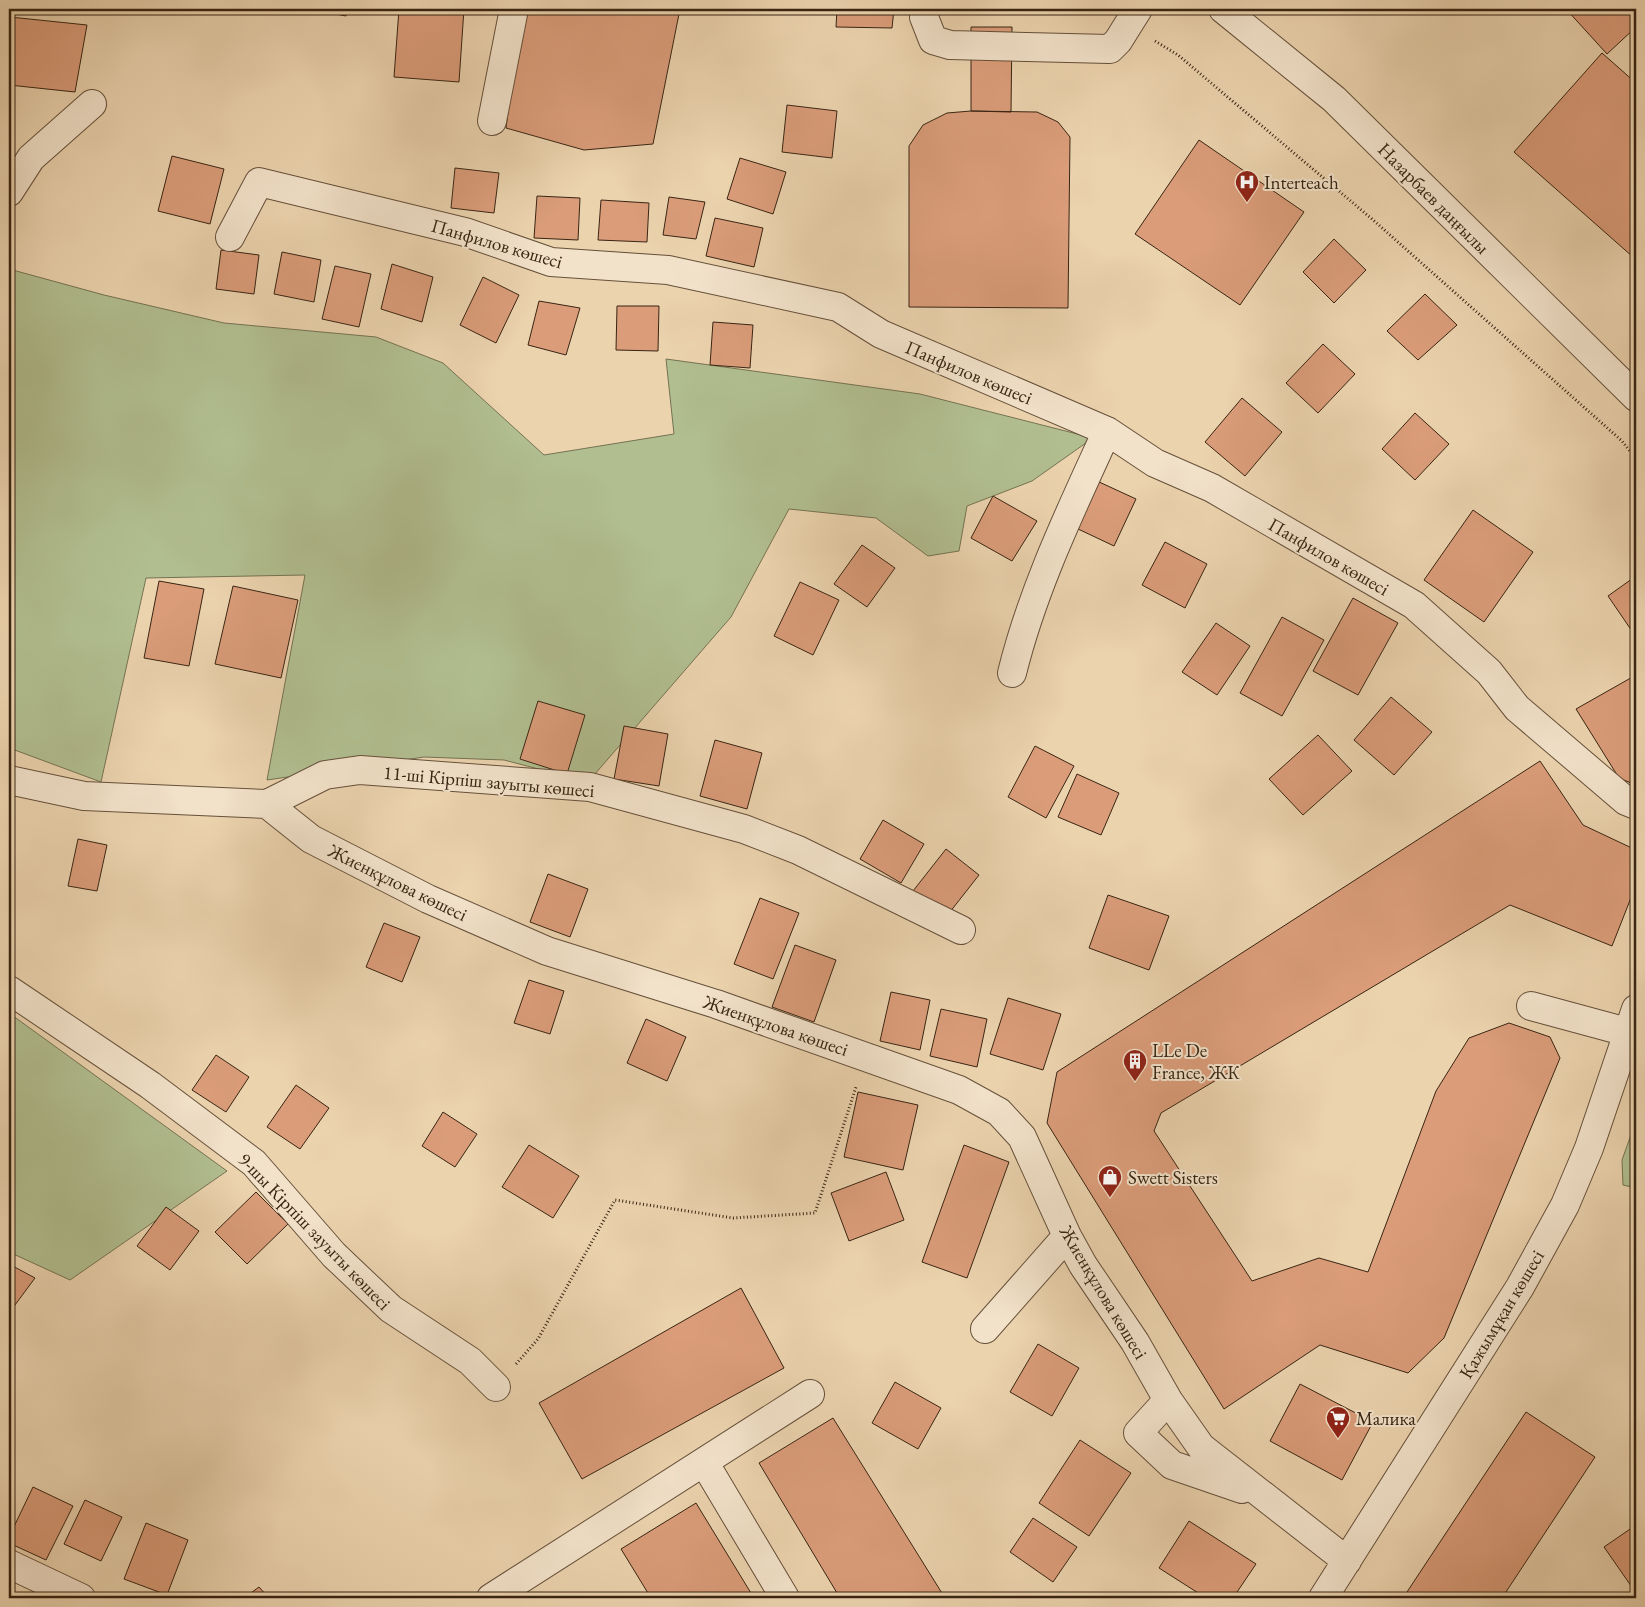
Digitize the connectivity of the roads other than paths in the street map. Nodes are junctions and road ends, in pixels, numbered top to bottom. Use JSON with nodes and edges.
{"nodes":[{"id":1,"x":514,"y":9,"type":"edge"},
{"id":2,"x":925,"y":9,"type":"edge"},
{"id":3,"x":1223,"y":9,"type":"edge"},
{"id":4,"x":1133,"y":17,"type":"edge"},
{"id":5,"x":92,"y":104,"type":"dead end"},
{"id":6,"x":492,"y":121,"type":"dead end"},
{"id":7,"x":9,"y":192,"type":"edge"},
{"id":8,"x":230,"y":237,"type":"dead end"},
{"id":9,"x":1612,"y":374,"type":"junction"},
{"id":10,"x":1636,"y":385,"type":"edge"},
{"id":11,"x":1636,"y":397,"type":"edge"},
{"id":12,"x":1107,"y":431,"type":"junction"},
{"id":13,"x":1012,"y":673,"type":"dead end"},
{"id":14,"x":9,"y":780,"type":"edge"},
{"id":15,"x":267,"y":804,"type":"junction"},
{"id":16,"x":1636,"y":805,"type":"edge"},
{"id":17,"x":961,"y":930,"type":"dead end"},
{"id":18,"x":9,"y":990,"type":"edge"},
{"id":19,"x":1531,"y":1006,"type":"dead end"},
{"id":20,"x":1632,"y":1020,"type":"edge"},
{"id":21,"x":1067,"y":1236,"type":"junction"},
{"id":22,"x":985,"y":1329,"type":"dead end"},
{"id":23,"x":496,"y":1387,"type":"road end"},
{"id":24,"x":810,"y":1394,"type":"dead end"},
{"id":25,"x":1168,"y":1400,"type":"junction"},
{"id":26,"x":704,"y":1462,"type":"junction"},
{"id":27,"x":1265,"y":1497,"type":"junction"},
{"id":28,"x":1347,"y":1561,"type":"junction"},
{"id":29,"x":9,"y":1564,"type":"edge"},
{"id":30,"x":81,"y":1598,"type":"edge"},
{"id":31,"x":491,"y":1598,"type":"edge"},
{"id":32,"x":785,"y":1598,"type":"edge"},
{"id":33,"x":1323,"y":1598,"type":"edge"}],
"edges":[{"from":1,"to":6,"type":"street"},
{"from":2,"to":4,"type":"street"},
{"from":3,"to":9,"type":"street","name":"Назарбаев даңғылы"},
{"from":5,"to":7,"type":"street"},
{"from":8,"to":12,"type":"street","name":"Панфилов көшесі"},
{"from":9,"to":10,"type":"street"},
{"from":9,"to":11,"type":"street","name":"Назарбаев даңғылы"},
{"from":12,"to":13,"type":"street"},
{"from":12,"to":16,"type":"street","name":"Панфилов көшесі"},
{"from":14,"to":15,"type":"street"},
{"from":15,"to":17,"type":"street","name":"11-ші Кірпіш зауыты көшесі"},
{"from":15,"to":21,"type":"street","name":"Жиенқұлова көшесі"},
{"from":18,"to":23,"type":"street","name":"9-шы Кірпіш зауыты көшесі"},
{"from":19,"to":20,"type":"street"},
{"from":20,"to":28,"type":"street","name":"Қажымұқан көшесі"},
{"from":21,"to":22,"type":"street"},
{"from":21,"to":25,"type":"street","name":"Жиенқұлова көшесі"},
{"from":24,"to":26,"type":"street"},
{"from":25,"to":27,"type":"street","name":"Жиенқұлова көшесі"},
{"from":25,"to":27,"type":"street"},
{"from":26,"to":31,"type":"street"},
{"from":26,"to":32,"type":"street"},
{"from":27,"to":28,"type":"street","name":"Жиенқұлова көшесі"},
{"from":28,"to":33,"type":"street","name":"Қажымұқан көшесі"},
{"from":29,"to":30,"type":"street"}]}
